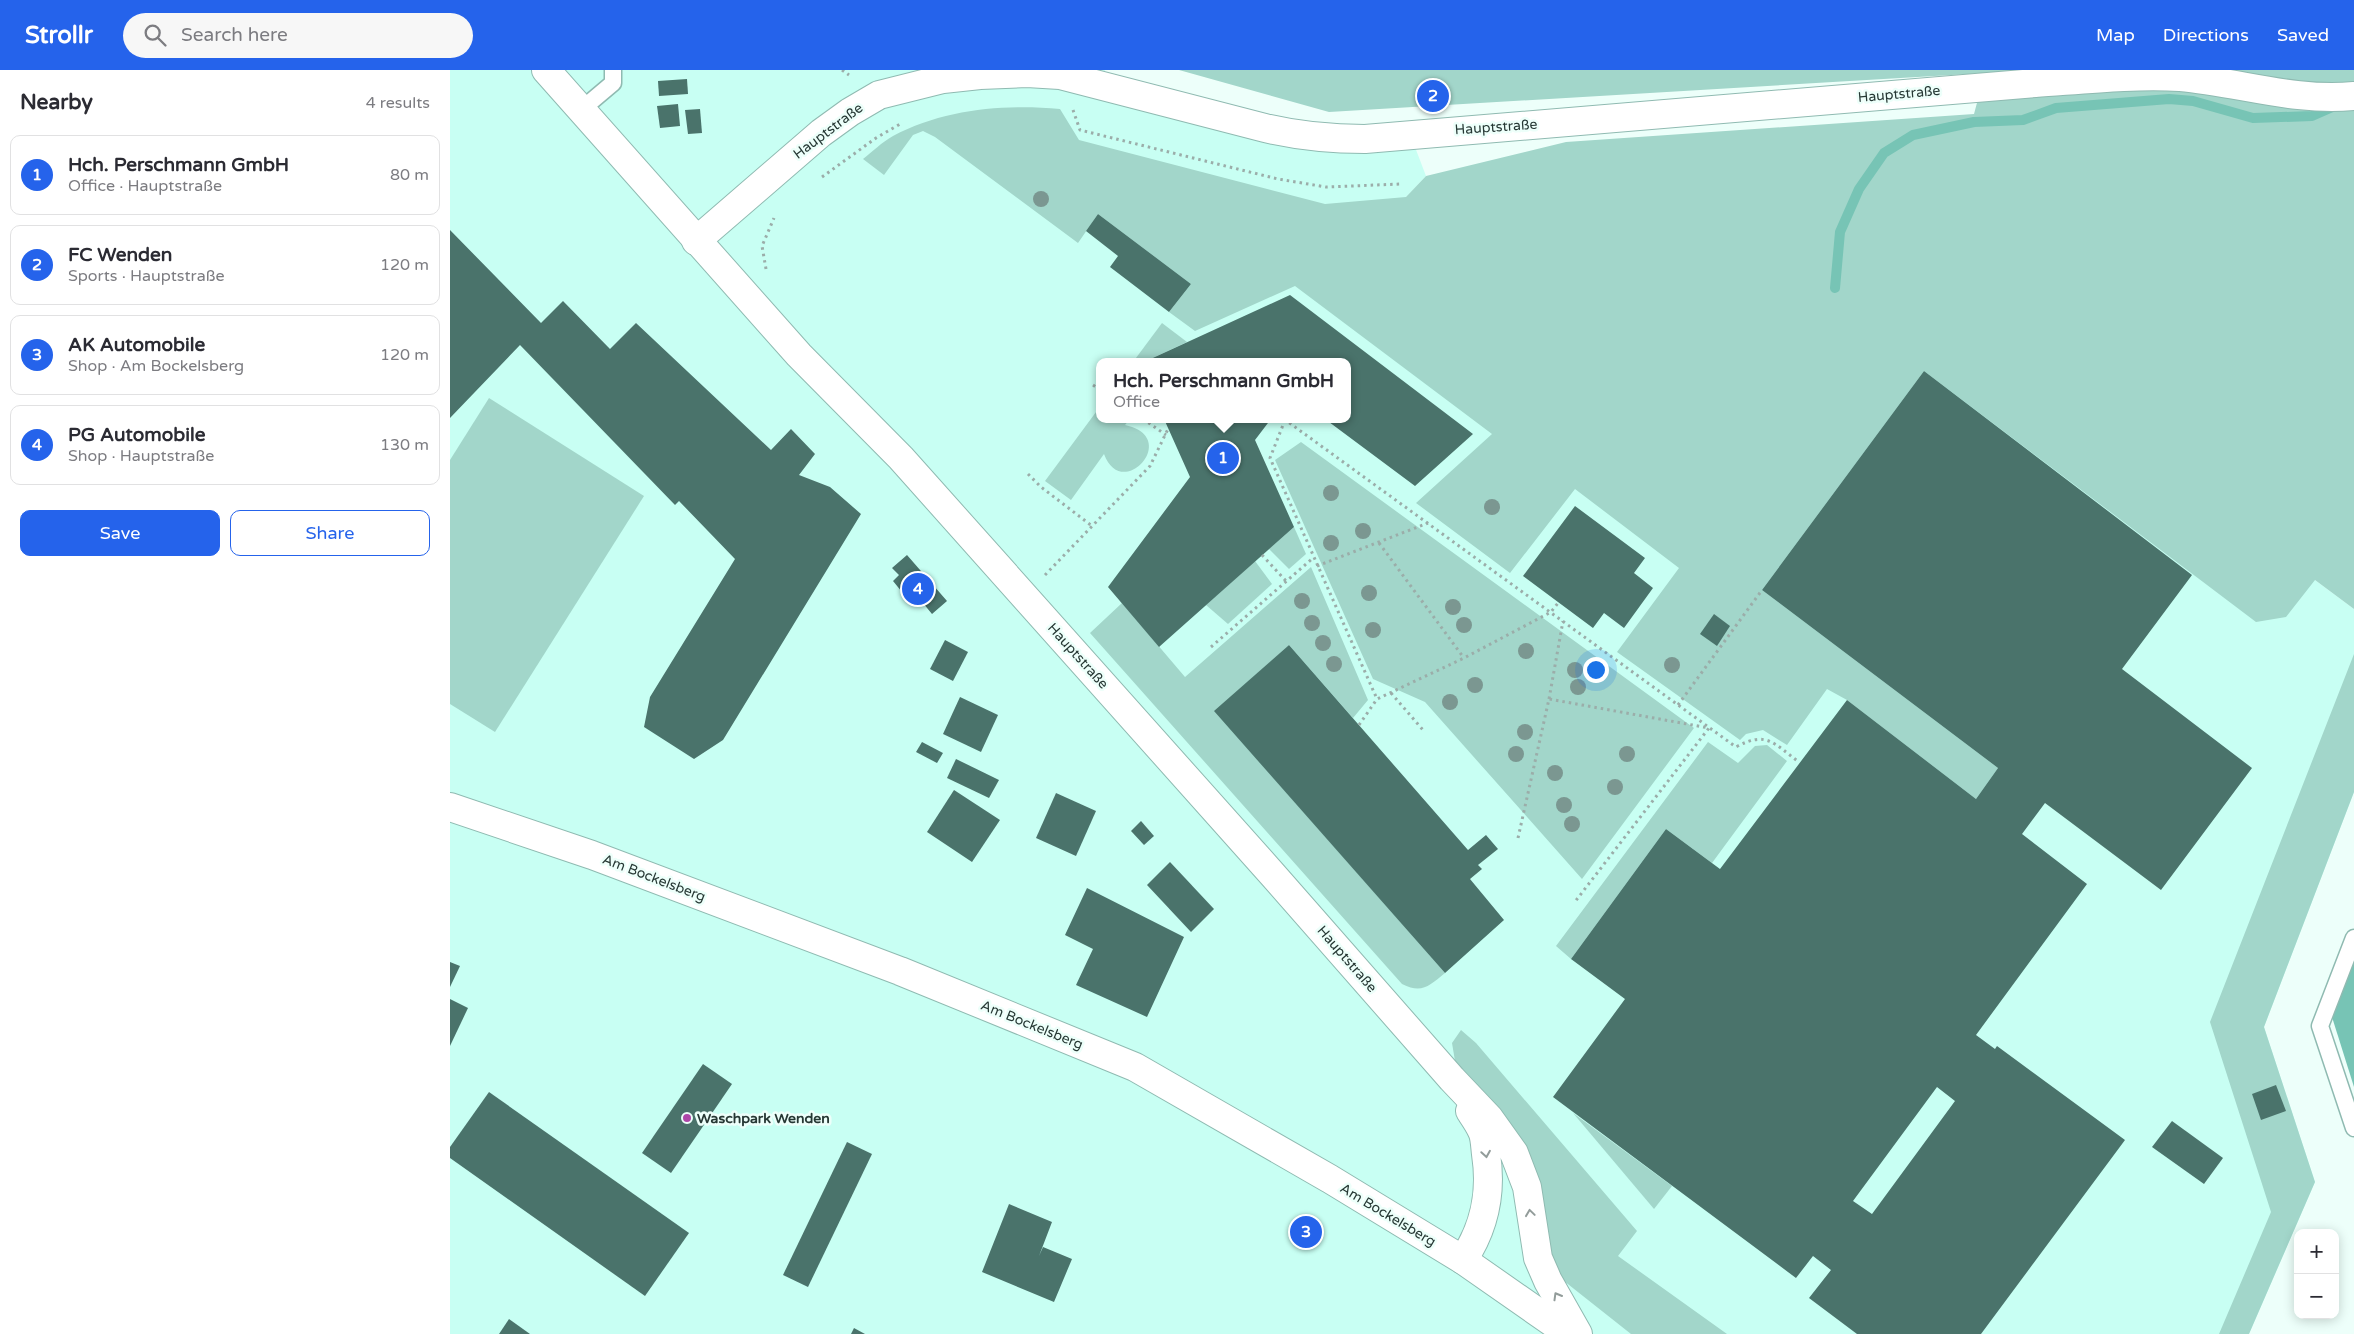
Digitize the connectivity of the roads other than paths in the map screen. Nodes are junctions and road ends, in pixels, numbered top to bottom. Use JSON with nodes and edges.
{"nodes":[{"id":1,"x":546,"y":70,"type":"edge"},
{"id":2,"x":613,"y":70,"type":"edge"},
{"id":3,"x":980,"y":72,"type":"edge"},
{"id":4,"x":2354,"y":96,"type":"edge"},
{"id":5,"x":581,"y":110,"type":"junction"},
{"id":6,"x":696,"y":241,"type":"junction"},
{"id":7,"x":450,"y":807,"type":"edge"},
{"id":8,"x":2354,"y":938,"type":"edge"},
{"id":9,"x":1452,"y":1079,"type":"junction"},
{"id":10,"x":2354,"y":1128,"type":"edge"},
{"id":11,"x":1462,"y":1260,"type":"junction"},
{"id":12,"x":1569,"y":1334,"type":"edge"},
{"id":13,"x":1578,"y":1334,"type":"edge"}],
"edges":[{"from":1,"to":5,"type":"street","name":"Hauptstraße"},
{"from":2,"to":5,"type":"lane"},
{"from":3,"to":4,"type":"street","name":"Hauptstraße"},
{"from":3,"to":6,"type":"street","name":"Hauptstraße"},
{"from":5,"to":6,"type":"street","name":"Hauptstraße"},
{"from":6,"to":9,"type":"street","name":"Hauptstraße"},
{"from":7,"to":11,"type":"street","name":"Am Bockelsberg"},
{"from":8,"to":10,"type":"lane"},
{"from":9,"to":11,"type":"street","name":"Hauptstraße","one_way":true},
{"from":13,"to":9,"type":"street","name":"Hauptstraße","one_way":true},
{"from":11,"to":12,"type":"street","name":"Am Bockelsberg"}]}
